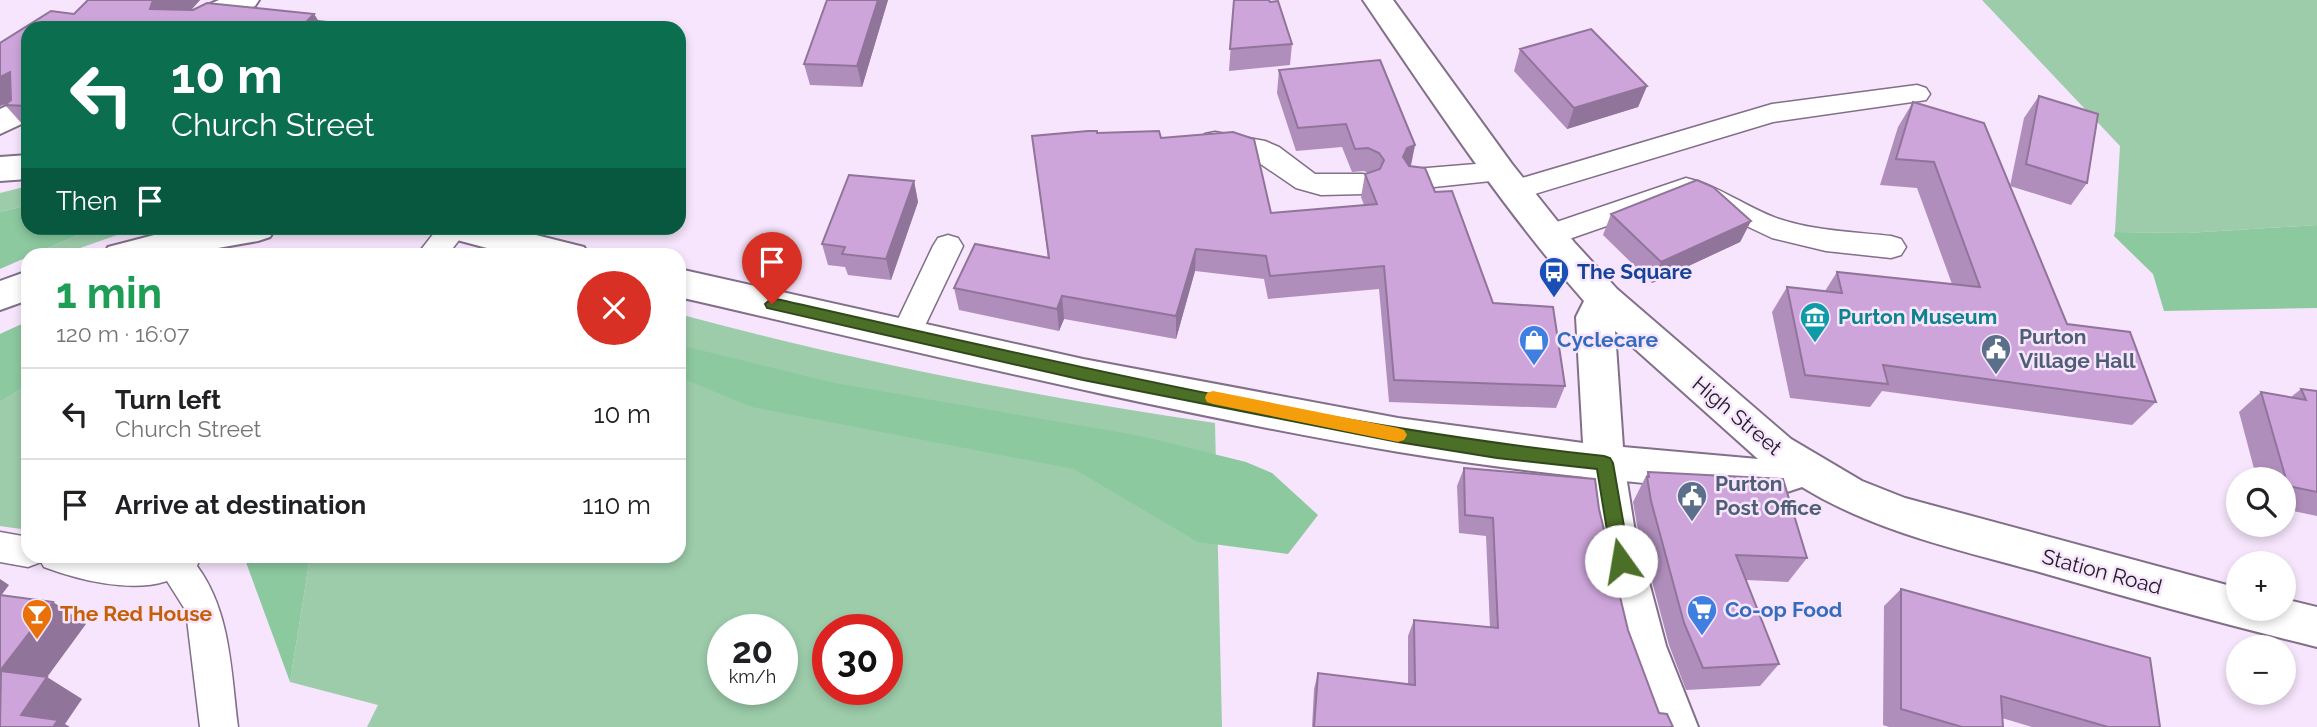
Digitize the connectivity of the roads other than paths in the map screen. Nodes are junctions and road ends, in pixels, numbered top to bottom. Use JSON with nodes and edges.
{"nodes":[{"id":1,"x":244,"y":0,"type":"edge"},
{"id":2,"x":1378,"y":0,"type":"edge"},
{"id":3,"x":198,"y":21,"type":"edge"},
{"id":4,"x":1917,"y":94,"type":"dead end"},
{"id":5,"x":21,"y":111,"type":"edge"},
{"id":6,"x":0,"y":123,"type":"edge"},
{"id":7,"x":1194,"y":141,"type":"edge"},
{"id":8,"x":21,"y":168,"type":"edge"},
{"id":9,"x":0,"y":169,"type":"edge"},
{"id":10,"x":1415,"y":179,"type":"edge"},
{"id":11,"x":1507,"y":181,"type":"junction"},
{"id":12,"x":1363,"y":184,"type":"edge"},
{"id":13,"x":185,"y":235,"type":"edge"},
{"id":14,"x":450,"y":235,"type":"edge"},
{"id":15,"x":485,"y":235,"type":"edge"},
{"id":16,"x":1549,"y":236,"type":"junction"},
{"id":17,"x":948,"y":246,"type":"dead end"},
{"id":18,"x":1891,"y":247,"type":"dead end"},
{"id":19,"x":145,"y":248,"type":"edge"},
{"id":20,"x":437,"y":248,"type":"edge"},
{"id":21,"x":538,"y":248,"type":"edge"},
{"id":22,"x":686,"y":285,"type":"edge"},
{"id":23,"x":21,"y":288,"type":"edge"},
{"id":24,"x":0,"y":296,"type":"edge"},
{"id":25,"x":1604,"y":299,"type":"junction"},
{"id":26,"x":906,"y":334,"type":"junction"},
{"id":27,"x":1604,"y":463,"type":"junction"},
{"id":28,"x":1804,"y":469,"type":"junction"},
{"id":29,"x":1965,"y":535,"type":"joint"},
{"id":30,"x":0,"y":547,"type":"edge"},
{"id":31,"x":21,"y":551,"type":"edge"},
{"id":32,"x":98,"y":563,"type":"edge"},
{"id":33,"x":171,"y":563,"type":"edge"},
{"id":34,"x":181,"y":563,"type":"edge"},
{"id":35,"x":2226,"y":605,"type":"edge"},
{"id":36,"x":2293,"y":621,"type":"edge"},
{"id":37,"x":2317,"y":627,"type":"edge"},
{"id":38,"x":219,"y":727,"type":"edge"},
{"id":39,"x":1674,"y":727,"type":"edge"}],
"edges":[{"from":1,"to":3,"type":"street"},
{"from":2,"to":11,"type":"street","name":"High Street"},
{"from":4,"to":11,"type":"lane"},
{"from":5,"to":6,"type":"street"},
{"from":7,"to":12,"type":"lane"},
{"from":8,"to":9,"type":"street"},
{"from":10,"to":11,"type":"lane"},
{"from":11,"to":16,"type":"street","name":"High Street"},
{"from":13,"to":19,"type":"street"},
{"from":14,"to":20,"type":"lane"},
{"from":15,"to":21,"type":"street"},
{"from":16,"to":18,"type":"lane"},
{"from":16,"to":25,"type":"street","name":"High Street"},
{"from":17,"to":26,"type":"lane"},
{"from":22,"to":26,"type":"street"},
{"from":23,"to":24,"type":"street"},
{"from":25,"to":27,"type":"street"},
{"from":25,"to":28,"type":"street","name":"High Street"},
{"from":26,"to":27,"type":"street"},
{"from":27,"to":28,"type":"street"},
{"from":27,"to":39,"type":"street"},
{"from":28,"to":29,"type":"street","name":"High Street"},
{"from":29,"to":35,"type":"street","name":"Station Road"},
{"from":30,"to":31,"type":"lane"},
{"from":32,"to":33,"type":"lane"},
{"from":34,"to":38,"type":"lane"},
{"from":36,"to":37,"type":"street"}]}
